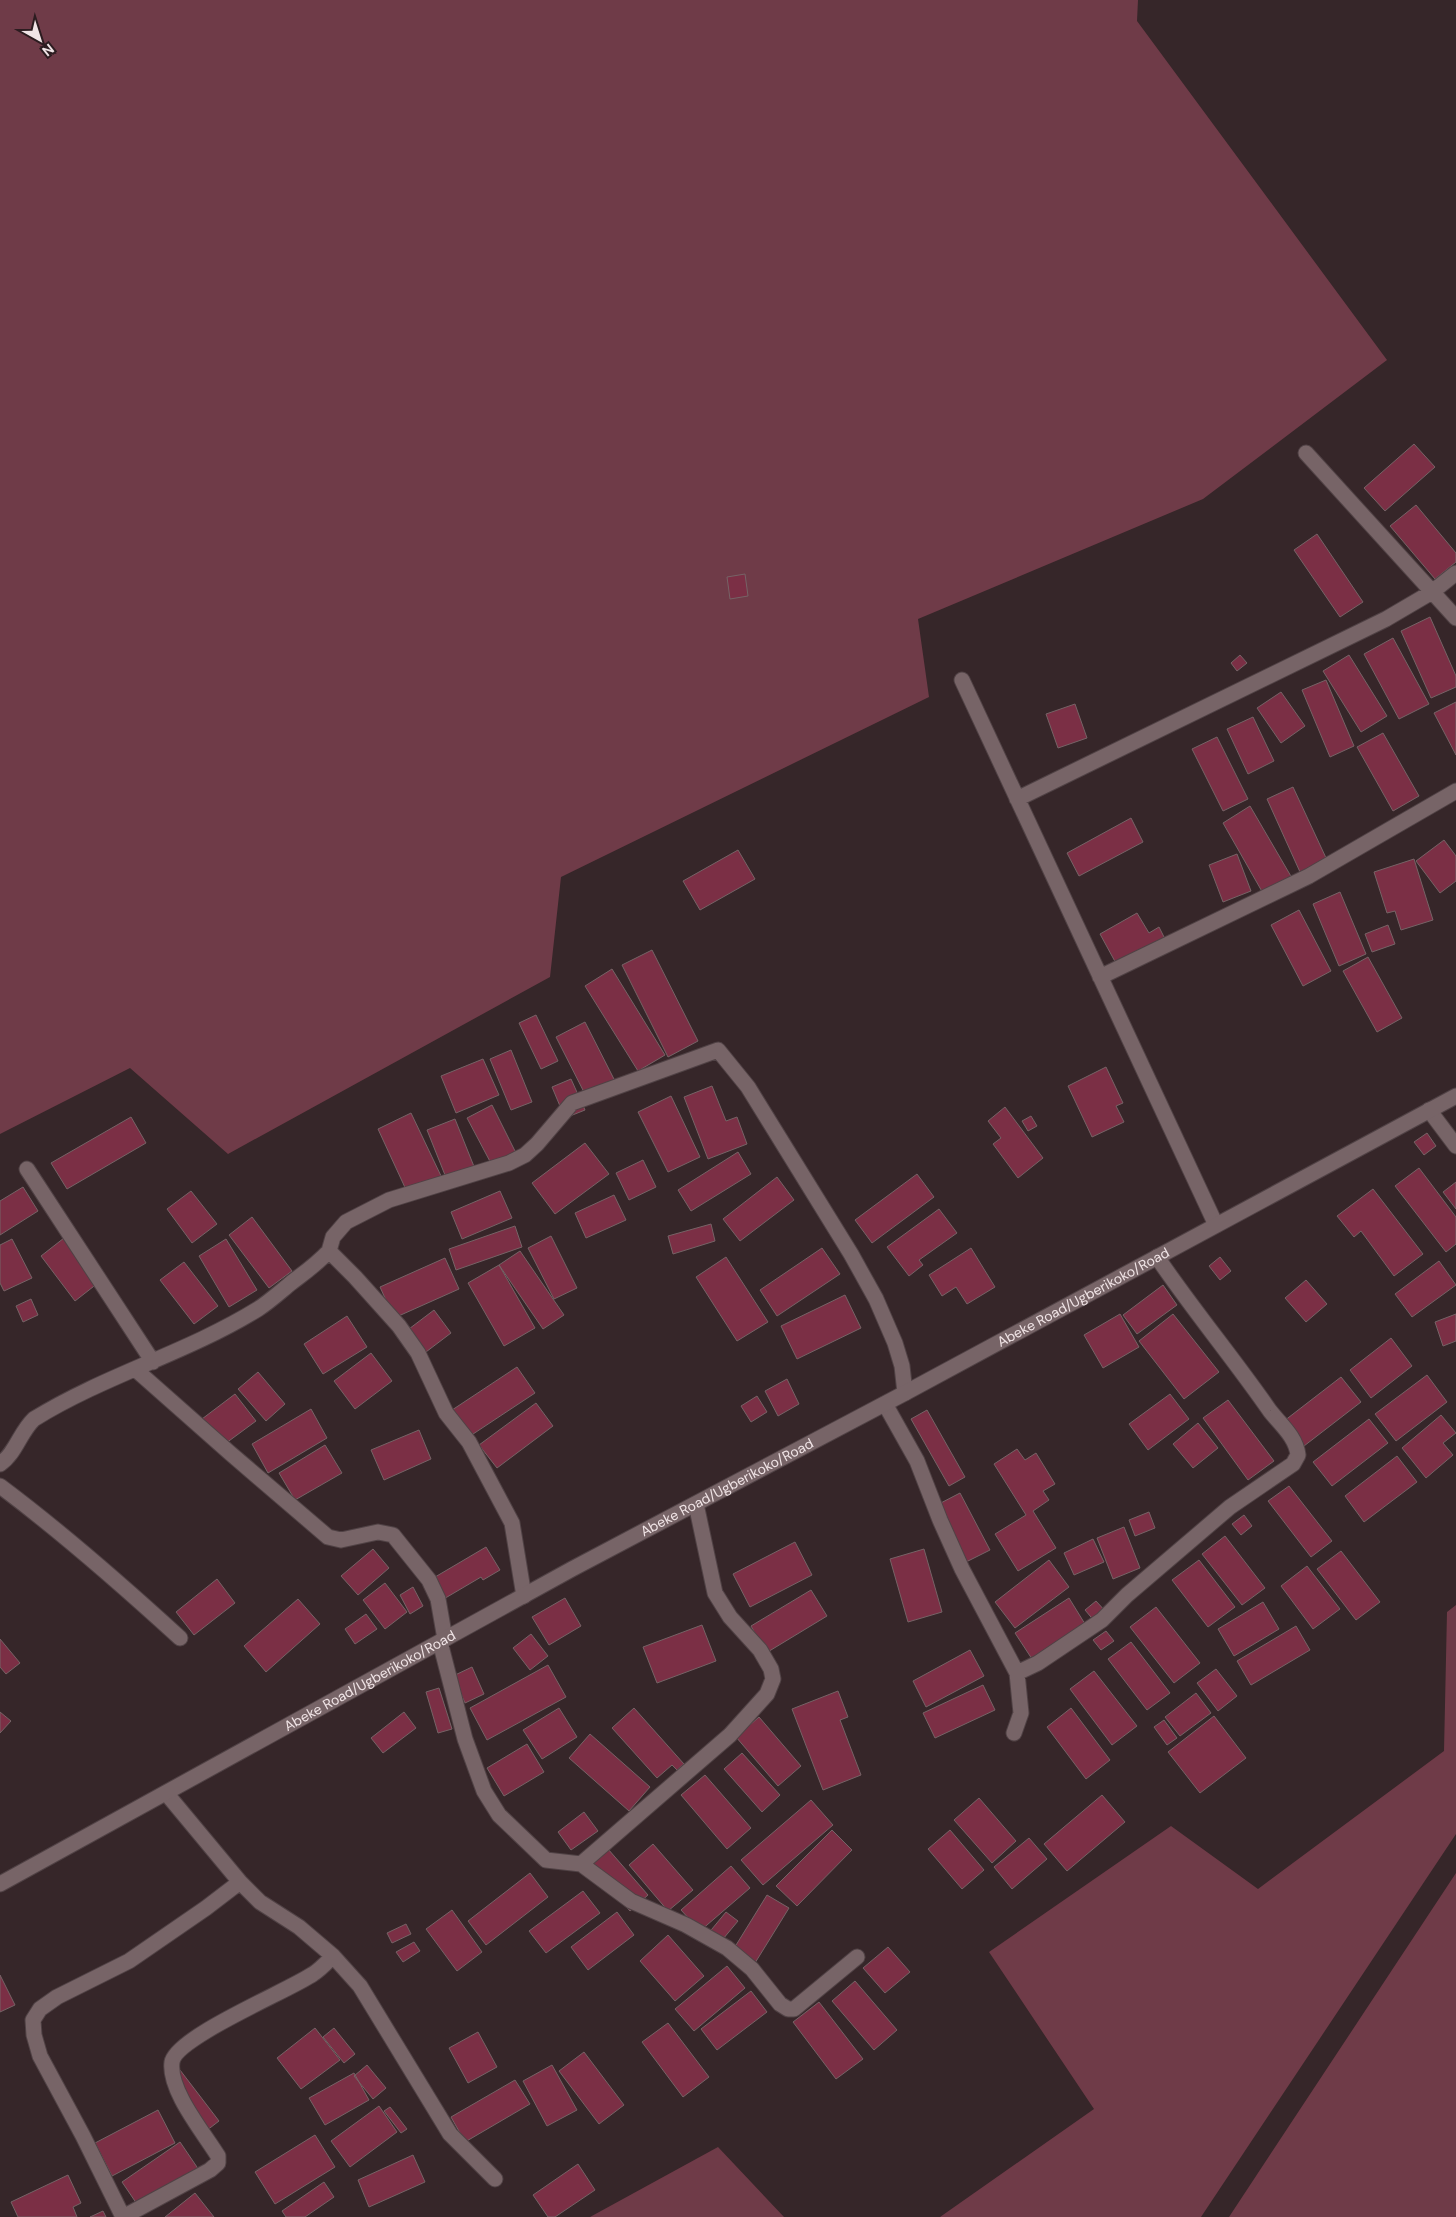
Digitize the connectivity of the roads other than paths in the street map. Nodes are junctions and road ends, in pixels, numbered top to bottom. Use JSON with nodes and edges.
{"nodes":[{"id":1,"x":1306,"y":453,"type":"dead end"},
{"id":2,"x":1456,"y":573,"type":"edge"},
{"id":3,"x":1432,"y":592,"type":"junction"},
{"id":4,"x":1456,"y":618,"type":"edge"},
{"id":5,"x":962,"y":680,"type":"dead end"},
{"id":6,"x":1456,"y":791,"type":"edge"},
{"id":7,"x":1017,"y":799,"type":"junction"},
{"id":8,"x":1100,"y":978,"type":"junction"},
{"id":9,"x":1456,"y":1096,"type":"edge"},
{"id":10,"x":1429,"y":1110,"type":"junction"},
{"id":11,"x":1456,"y":1146,"type":"edge"},
{"id":12,"x":26,"y":1169,"type":"dead end"},
{"id":13,"x":1216,"y":1225,"type":"junction"},
{"id":14,"x":329,"y":1251,"type":"junction"},
{"id":15,"x":1157,"y":1257,"type":"junction"},
{"id":16,"x":152,"y":1362,"type":"junction"},
{"id":17,"x":136,"y":1369,"type":"junction"},
{"id":18,"x":905,"y":1393,"type":"junction"},
{"id":19,"x":885,"y":1404,"type":"junction"},
{"id":20,"x":0,"y":1464,"type":"edge"},
{"id":21,"x":0,"y":1486,"type":"edge"},
{"id":22,"x":696,"y":1504,"type":"junction"},
{"id":23,"x":524,"y":1596,"type":"junction"},
{"id":24,"x":180,"y":1638,"type":"dead end"},
{"id":25,"x":443,"y":1641,"type":"junction"},
{"id":26,"x":1017,"y":1673,"type":"junction"},
{"id":27,"x":1014,"y":1733,"type":"dead end"},
{"id":28,"x":166,"y":1793,"type":"junction"},
{"id":29,"x":581,"y":1864,"type":"junction"},
{"id":30,"x":240,"y":1882,"type":"junction"},
{"id":31,"x":0,"y":1884,"type":"edge"},
{"id":32,"x":333,"y":1956,"type":"junction"},
{"id":33,"x":857,"y":1957,"type":"dead end"},
{"id":34,"x":495,"y":2179,"type":"dead end"},
{"id":35,"x":123,"y":2217,"type":"edge"}],
"edges":[{"from":1,"to":3,"type":"street"},
{"from":2,"to":3,"type":"street"},
{"from":3,"to":4,"type":"street"},
{"from":3,"to":7,"type":"street"},
{"from":5,"to":7,"type":"street"},
{"from":6,"to":8,"type":"street"},
{"from":7,"to":8,"type":"street"},
{"from":8,"to":13,"type":"street"},
{"from":9,"to":10,"type":"street","name":"Abeke Road/Ugberikoko/Road"},
{"from":10,"to":11,"type":"street"},
{"from":10,"to":13,"type":"street","name":"Abeke Road/Ugberikoko/Road"},
{"from":12,"to":16,"type":"street"},
{"from":13,"to":15,"type":"street","name":"Abeke Road/Ugberikoko/Road"},
{"from":14,"to":16,"type":"street"},
{"from":14,"to":18,"type":"street"},
{"from":14,"to":23,"type":"street"},
{"from":15,"to":18,"type":"street","name":"Abeke Road/Ugberikoko/Road"},
{"from":15,"to":26,"type":"street"},
{"from":16,"to":17,"type":"street"},
{"from":17,"to":20,"type":"street"},
{"from":17,"to":25,"type":"street"},
{"from":18,"to":19,"type":"street","name":"Abeke Road/Ugberikoko/Road"},
{"from":19,"to":22,"type":"street","name":"Abeke Road/Ugberikoko/Road"},
{"from":19,"to":26,"type":"street"},
{"from":21,"to":24,"type":"street"},
{"from":22,"to":23,"type":"street","name":"Abeke Road/Ugberikoko/Road"},
{"from":22,"to":29,"type":"street"},
{"from":23,"to":25,"type":"street","name":"Abeke Road/Ugberikoko/Road"},
{"from":25,"to":28,"type":"street","name":"Abeke Road/Ugberikoko/Road"},
{"from":25,"to":29,"type":"street"},
{"from":26,"to":27,"type":"street"},
{"from":28,"to":30,"type":"street"},
{"from":28,"to":31,"type":"street","name":"Abeke Road/Ugberikoko/Road"},
{"from":29,"to":33,"type":"street"},
{"from":30,"to":32,"type":"street"},
{"from":30,"to":35,"type":"street"},
{"from":32,"to":34,"type":"street"},
{"from":32,"to":35,"type":"street"}]}
